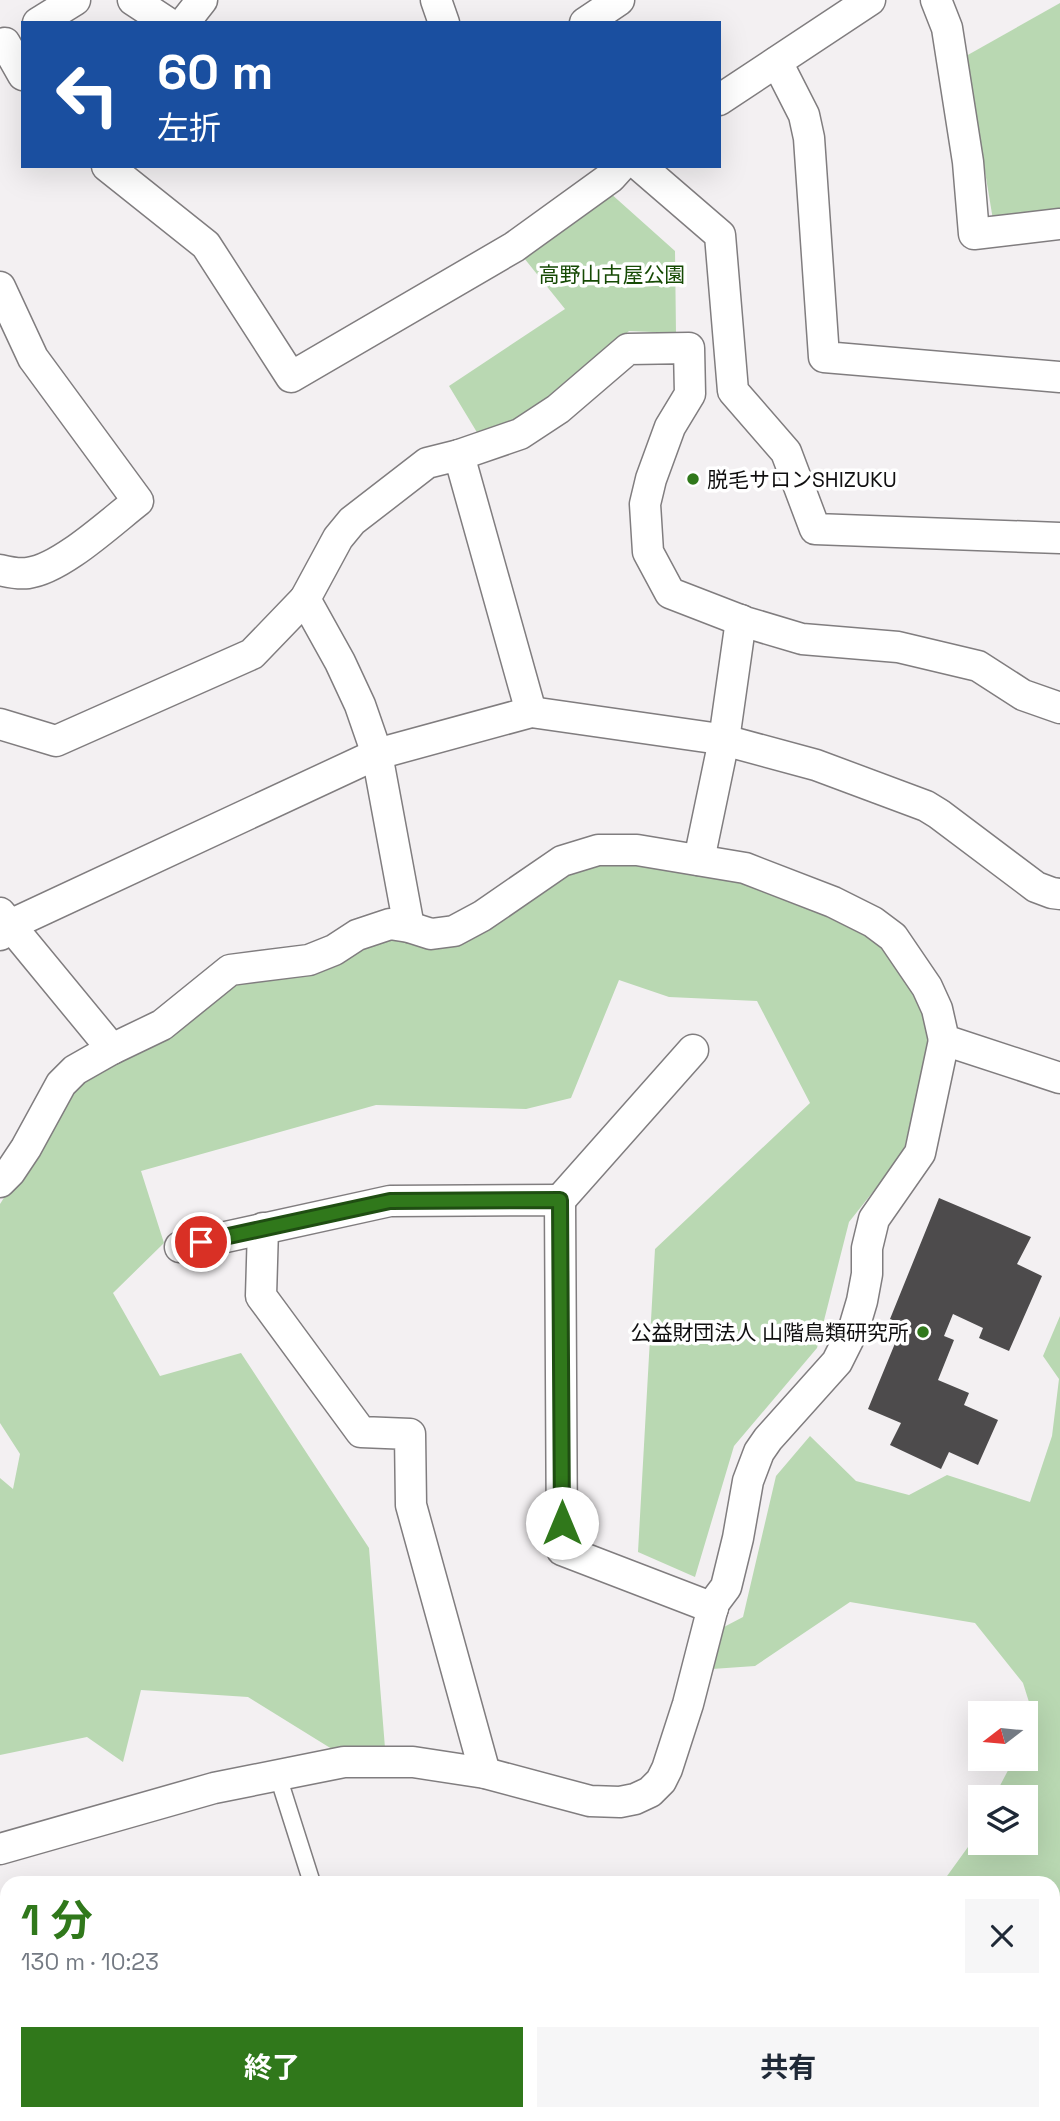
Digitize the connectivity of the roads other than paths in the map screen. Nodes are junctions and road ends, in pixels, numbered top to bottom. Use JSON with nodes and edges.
{"nodes":[{"id":1,"x":75,"y":0,"type":"edge"},
{"id":2,"x":133,"y":0,"type":"edge"},
{"id":3,"x":202,"y":0,"type":"edge"},
{"id":4,"x":436,"y":0,"type":"edge"},
{"id":5,"x":619,"y":0,"type":"edge"},
{"id":6,"x":870,"y":0,"type":"edge"},
{"id":7,"x":936,"y":0,"type":"edge"},
{"id":8,"x":41,"y":21,"type":"edge"},
{"id":9,"x":165,"y":21,"type":"edge"},
{"id":10,"x":186,"y":21,"type":"edge"},
{"id":11,"x":443,"y":21,"type":"edge"},
{"id":12,"x":588,"y":21,"type":"edge"},
{"id":13,"x":9,"y":40,"type":"edge"},
{"id":14,"x":777,"y":62,"type":"junction"},
{"id":15,"x":21,"y":70,"type":"edge"},
{"id":16,"x":721,"y":99,"type":"edge"},
{"id":17,"x":110,"y":168,"type":"edge"},
{"id":18,"x":619,"y":168,"type":"edge"},
{"id":19,"x":642,"y":168,"type":"edge"},
{"id":20,"x":1060,"y":224,"type":"edge"},
{"id":21,"x":4,"y":306,"type":"edge"},
{"id":22,"x":1060,"y":377,"type":"edge"},
{"id":23,"x":459,"y":455,"type":"junction"},
{"id":24,"x":1060,"y":538,"type":"edge"},
{"id":25,"x":0,"y":570,"type":"edge"},
{"id":26,"x":305,"y":599,"type":"junction"},
{"id":27,"x":741,"y":620,"type":"junction"},
{"id":28,"x":1060,"y":708,"type":"edge"},
{"id":29,"x":531,"y":712,"type":"junction"},
{"id":30,"x":0,"y":724,"type":"edge"},
{"id":31,"x":724,"y":740,"type":"junction"},
{"id":32,"x":377,"y":754,"type":"junction"},
{"id":33,"x":699,"y":860,"type":"junction"},
{"id":34,"x":1060,"y":894,"type":"edge"},
{"id":35,"x":3,"y":924,"type":"edge"},
{"id":36,"x":409,"y":927,"type":"junction"},
{"id":37,"x":944,"y":1040,"type":"junction"},
{"id":38,"x":112,"y":1049,"type":"junction"},
{"id":39,"x":693,"y":1050,"type":"dead end"},
{"id":40,"x":1060,"y":1077,"type":"edge"},
{"id":41,"x":0,"y":1182,"type":"edge"},
{"id":42,"x":560,"y":1200,"type":"junction"},
{"id":43,"x":263,"y":1228,"type":"junction"},
{"id":44,"x":180,"y":1247,"type":"dead end"},
{"id":45,"x":713,"y":1608,"type":"junction"},
{"id":46,"x":485,"y":1773,"type":"junction"},
{"id":47,"x":278,"y":1776,"type":"junction"},
{"id":48,"x":0,"y":1849,"type":"edge"},
{"id":49,"x":310,"y":1876,"type":"edge"}],
"edges":[{"from":1,"to":8,"type":"street"},
{"from":2,"to":9,"type":"street"},
{"from":3,"to":10,"type":"street"},
{"from":4,"to":11,"type":"street"},
{"from":5,"to":12,"type":"street"},
{"from":6,"to":14,"type":"street"},
{"from":7,"to":20,"type":"street"},
{"from":13,"to":15,"type":"street"},
{"from":14,"to":16,"type":"street"},
{"from":14,"to":22,"type":"street"},
{"from":17,"to":18,"type":"street"},
{"from":19,"to":24,"type":"street"},
{"from":21,"to":25,"type":"street"},
{"from":23,"to":26,"type":"street"},
{"from":23,"to":27,"type":"street"},
{"from":23,"to":29,"type":"street"},
{"from":26,"to":30,"type":"street"},
{"from":26,"to":32,"type":"street"},
{"from":27,"to":28,"type":"street"},
{"from":27,"to":31,"type":"street"},
{"from":29,"to":31,"type":"street"},
{"from":29,"to":32,"type":"street"},
{"from":31,"to":33,"type":"street"},
{"from":31,"to":34,"type":"street"},
{"from":32,"to":35,"type":"street"},
{"from":32,"to":36,"type":"street"},
{"from":33,"to":36,"type":"street"},
{"from":33,"to":37,"type":"street"},
{"from":35,"to":38,"type":"street"},
{"from":36,"to":38,"type":"street"},
{"from":37,"to":40,"type":"street"},
{"from":37,"to":45,"type":"street"},
{"from":38,"to":41,"type":"street"},
{"from":39,"to":42,"type":"street"},
{"from":42,"to":43,"type":"street"},
{"from":42,"to":45,"type":"street"},
{"from":43,"to":44,"type":"street"},
{"from":43,"to":46,"type":"street"},
{"from":45,"to":46,"type":"street"},
{"from":46,"to":47,"type":"street"},
{"from":47,"to":48,"type":"street"},
{"from":47,"to":49,"type":"lane"}]}
